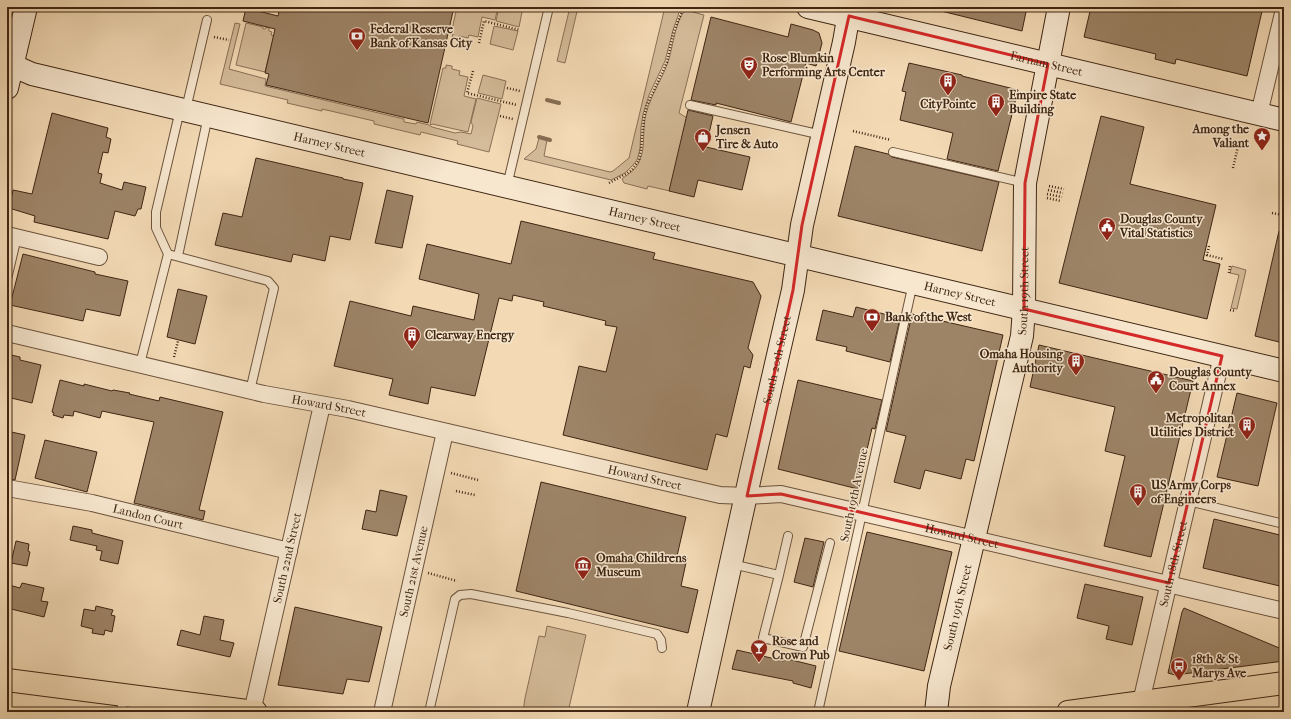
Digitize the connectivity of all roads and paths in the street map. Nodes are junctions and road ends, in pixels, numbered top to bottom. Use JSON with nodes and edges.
{"nodes":[{"id":1,"x":26,"y":7,"type":"edge"},
{"id":2,"x":549,"y":7,"type":"edge"},
{"id":3,"x":684,"y":7,"type":"edge"},
{"id":4,"x":808,"y":7,"type":"edge"},
{"id":5,"x":1059,"y":7,"type":"edge"},
{"id":6,"x":1284,"y":9,"type":"edge"},
{"id":7,"x":849,"y":12,"type":"edge"},
{"id":8,"x":207,"y":20,"type":"dead end"},
{"id":9,"x":520,"y":30,"type":"dead end"},
{"id":10,"x":204,"y":35,"type":"junction"},
{"id":11,"x":229,"y":40,"type":"dead end"},
{"id":12,"x":479,"y":44,"type":"dead end"},
{"id":13,"x":10,"y":64,"type":"edge"},
{"id":14,"x":1048,"y":64,"type":"junction"},
{"id":15,"x":473,"y":71,"type":"dead end"},
{"id":16,"x":7,"y":88,"type":"edge"},
{"id":17,"x":504,"y":102,"type":"dead end"},
{"id":18,"x":690,"y":105,"type":"dead end"},
{"id":19,"x":183,"y":110,"type":"junction"},
{"id":20,"x":1259,"y":114,"type":"junction"},
{"id":21,"x":208,"y":115,"type":"junction"},
{"id":22,"x":1283,"y":115,"type":"edge"},
{"id":23,"x":853,"y":131,"type":"dead end"},
{"id":24,"x":822,"y":135,"type":"junction"},
{"id":25,"x":891,"y":140,"type":"dead end"},
{"id":26,"x":1239,"y":142,"type":"dead end"},
{"id":27,"x":893,"y":152,"type":"dead end"},
{"id":28,"x":1233,"y":168,"type":"dead end"},
{"id":29,"x":609,"y":183,"type":"dead end"},
{"id":30,"x":1025,"y":183,"type":"junction"},
{"id":31,"x":507,"y":186,"type":"junction"},
{"id":32,"x":1049,"y":186,"type":"dead end"},
{"id":33,"x":1064,"y":189,"type":"dead end"},
{"id":34,"x":1048,"y":190,"type":"dead end"},
{"id":35,"x":1063,"y":193,"type":"dead end"},
{"id":36,"x":1048,"y":194,"type":"dead end"},
{"id":37,"x":1062,"y":197,"type":"dead end"},
{"id":38,"x":1047,"y":198,"type":"dead end"},
{"id":39,"x":1061,"y":201,"type":"dead end"},
{"id":40,"x":1272,"y":213,"type":"dead end"},
{"id":41,"x":1283,"y":222,"type":"edge"},
{"id":42,"x":1280,"y":232,"type":"dead end"},
{"id":43,"x":12,"y":236,"type":"edge"},
{"id":44,"x":1209,"y":246,"type":"dead end"},
{"id":45,"x":168,"y":254,"type":"junction"},
{"id":46,"x":178,"y":256,"type":"junction"},
{"id":47,"x":799,"y":256,"type":"junction"},
{"id":48,"x":99,"y":257,"type":"dead end"},
{"id":49,"x":1223,"y":259,"type":"dead end"},
{"id":50,"x":1230,"y":266,"type":"dead end"},
{"id":51,"x":1229,"y":273,"type":"dead end"},
{"id":52,"x":7,"y":279,"type":"edge"},
{"id":53,"x":913,"y":283,"type":"junction"},
{"id":54,"x":1024,"y":309,"type":"junction"},
{"id":55,"x":1230,"y":310,"type":"dead end"},
{"id":56,"x":1236,"y":311,"type":"dead end"},
{"id":57,"x":7,"y":332,"type":"edge"},
{"id":58,"x":178,"y":341,"type":"dead end"},
{"id":59,"x":1222,"y":356,"type":"junction"},
{"id":60,"x":174,"y":357,"type":"dead end"},
{"id":61,"x":140,"y":364,"type":"junction"},
{"id":62,"x":1284,"y":371,"type":"edge"},
{"id":63,"x":250,"y":391,"type":"junction"},
{"id":64,"x":322,"y":405,"type":"junction"},
{"id":65,"x":445,"y":432,"type":"junction"},
{"id":66,"x":448,"y":472,"type":"dead end"},
{"id":67,"x":478,"y":480,"type":"dead end"},
{"id":68,"x":7,"y":488,"type":"edge"},
{"id":69,"x":456,"y":491,"type":"dead end"},
{"id":70,"x":475,"y":495,"type":"dead end"},
{"id":71,"x":747,"y":496,"type":"junction"},
{"id":72,"x":1188,"y":501,"type":"junction"},
{"id":73,"x":862,"y":512,"type":"junction"},
{"id":74,"x":1284,"y":524,"type":"edge"},
{"id":75,"x":788,"y":536,"type":"dead end"},
{"id":76,"x":974,"y":538,"type":"junction"},
{"id":77,"x":830,"y":544,"type":"dead end"},
{"id":78,"x":289,"y":551,"type":"junction"},
{"id":79,"x":731,"y":564,"type":"junction"},
{"id":80,"x":425,"y":572,"type":"dead end"},
{"id":81,"x":779,"y":575,"type":"junction"},
{"id":82,"x":458,"y":581,"type":"dead end"},
{"id":83,"x":1168,"y":583,"type":"junction"},
{"id":84,"x":1284,"y":611,"type":"edge"},
{"id":85,"x":662,"y":648,"type":"dead end"},
{"id":86,"x":7,"y":680,"type":"edge"},
{"id":87,"x":1284,"y":683,"type":"edge"},
{"id":88,"x":123,"y":704,"type":"edge"},
{"id":89,"x":1134,"y":707,"type":"edge"},
{"id":90,"x":252,"y":712,"type":"edge"},
{"id":91,"x":256,"y":712,"type":"edge"},
{"id":92,"x":382,"y":712,"type":"edge"},
{"id":93,"x":428,"y":712,"type":"edge"},
{"id":94,"x":698,"y":712,"type":"edge"},
{"id":95,"x":818,"y":712,"type":"edge"},
{"id":96,"x":936,"y":712,"type":"edge"},
{"id":97,"x":1068,"y":712,"type":"edge"}],
"edges":[{"from":1,"to":13,"type":"main road"},
{"from":2,"to":31,"type":"lane"},
{"from":3,"to":29,"type":"path"},
{"from":4,"to":7,"type":"main road","name":"Farnam Street"},
{"from":5,"to":14,"type":"main road","name":"South 19th Street"},
{"from":6,"to":20,"type":"street"},
{"from":7,"to":14,"type":"main road","name":"Farnam Street"},
{"from":7,"to":24,"type":"main road","name":"South 20th Street"},
{"from":8,"to":10,"type":"lane"},
{"from":9,"to":12,"type":"path"},
{"from":10,"to":11,"type":"path"},
{"from":10,"to":19,"type":"lane"},
{"from":13,"to":16,"type":"main road"},
{"from":13,"to":19,"type":"main road","name":"Harney Street"},
{"from":14,"to":20,"type":"main road","name":"Farnam Street"},
{"from":14,"to":30,"type":"main road","name":"South 19th Street"},
{"from":15,"to":17,"type":"path"},
{"from":18,"to":24,"type":"lane"},
{"from":19,"to":21,"type":"main road","name":"Harney Street"},
{"from":19,"to":45,"type":"lane"},
{"from":20,"to":22,"type":"main road","name":"Farnam Street"},
{"from":21,"to":31,"type":"main road","name":"Harney Street"},
{"from":21,"to":46,"type":"lane"},
{"from":23,"to":25,"type":"path"},
{"from":24,"to":47,"type":"main road","name":"South 20th Street"},
{"from":26,"to":28,"type":"path"},
{"from":27,"to":30,"type":"lane"},
{"from":30,"to":54,"type":"main road","name":"South 19th Street"},
{"from":31,"to":47,"type":"main road","name":"Harney Street"},
{"from":32,"to":33,"type":"path"},
{"from":34,"to":35,"type":"path"},
{"from":36,"to":37,"type":"path"},
{"from":38,"to":39,"type":"path"},
{"from":40,"to":41,"type":"path"},
{"from":41,"to":42,"type":"path"},
{"from":43,"to":48,"type":"street"},
{"from":43,"to":52,"type":"lane"},
{"from":44,"to":49,"type":"path"},
{"from":45,"to":46,"type":"lane"},
{"from":45,"to":61,"type":"lane"},
{"from":46,"to":63,"type":"lane"},
{"from":47,"to":53,"type":"main road","name":"Harney Street"},
{"from":47,"to":71,"type":"main road","name":"South 20th Street"},
{"from":50,"to":51,"type":"path"},
{"from":53,"to":54,"type":"main road","name":"Harney Street"},
{"from":53,"to":73,"type":"lane","name":"South 19th Avenue"},
{"from":54,"to":59,"type":"main road","name":"Harney Street"},
{"from":54,"to":76,"type":"main road","name":"South 19th Street"},
{"from":55,"to":56,"type":"path"},
{"from":57,"to":61,"type":"street","name":"Howard Street"},
{"from":58,"to":60,"type":"path"},
{"from":59,"to":62,"type":"main road","name":"Harney Street"},
{"from":59,"to":72,"type":"street","name":"South 18th Street"},
{"from":61,"to":63,"type":"street","name":"Howard Street"},
{"from":63,"to":64,"type":"street","name":"Howard Street"},
{"from":64,"to":65,"type":"street","name":"Howard Street"},
{"from":64,"to":78,"type":"street","name":"South 22nd Street"},
{"from":65,"to":71,"type":"street","name":"Howard Street"},
{"from":65,"to":92,"type":"street","name":"South 21st Avenue"},
{"from":66,"to":67,"type":"path"},
{"from":68,"to":78,"type":"street","name":"Landon Court"},
{"from":69,"to":70,"type":"path"},
{"from":71,"to":73,"type":"street","name":"Howard Street"},
{"from":71,"to":79,"type":"main road","name":"South 20th Street"},
{"from":72,"to":74,"type":"lane"},
{"from":72,"to":83,"type":"street","name":"South 18th Street"},
{"from":73,"to":76,"type":"street","name":"Howard Street"},
{"from":73,"to":95,"type":"lane","name":"South 19th Avenue"},
{"from":75,"to":81,"type":"lane"},
{"from":76,"to":83,"type":"street","name":"Howard Street"},
{"from":76,"to":96,"type":"main road","name":"South 19th Street"},
{"from":77,"to":81,"type":"lane"},
{"from":78,"to":90,"type":"street","name":"South 22nd Street"},
{"from":79,"to":81,"type":"lane"},
{"from":79,"to":94,"type":"main road","name":"South 20th Street"},
{"from":80,"to":82,"type":"path"},
{"from":83,"to":84,"type":"street","name":"Howard Street"},
{"from":83,"to":89,"type":"street","name":"South 18th Street"},
{"from":85,"to":93,"type":"lane"},
{"from":86,"to":88,"type":"main road"},
{"from":87,"to":89,"type":"main road"},
{"from":88,"to":90,"type":"main road"},
{"from":89,"to":97,"type":"main road"},
{"from":90,"to":91,"type":"main road"}]}
